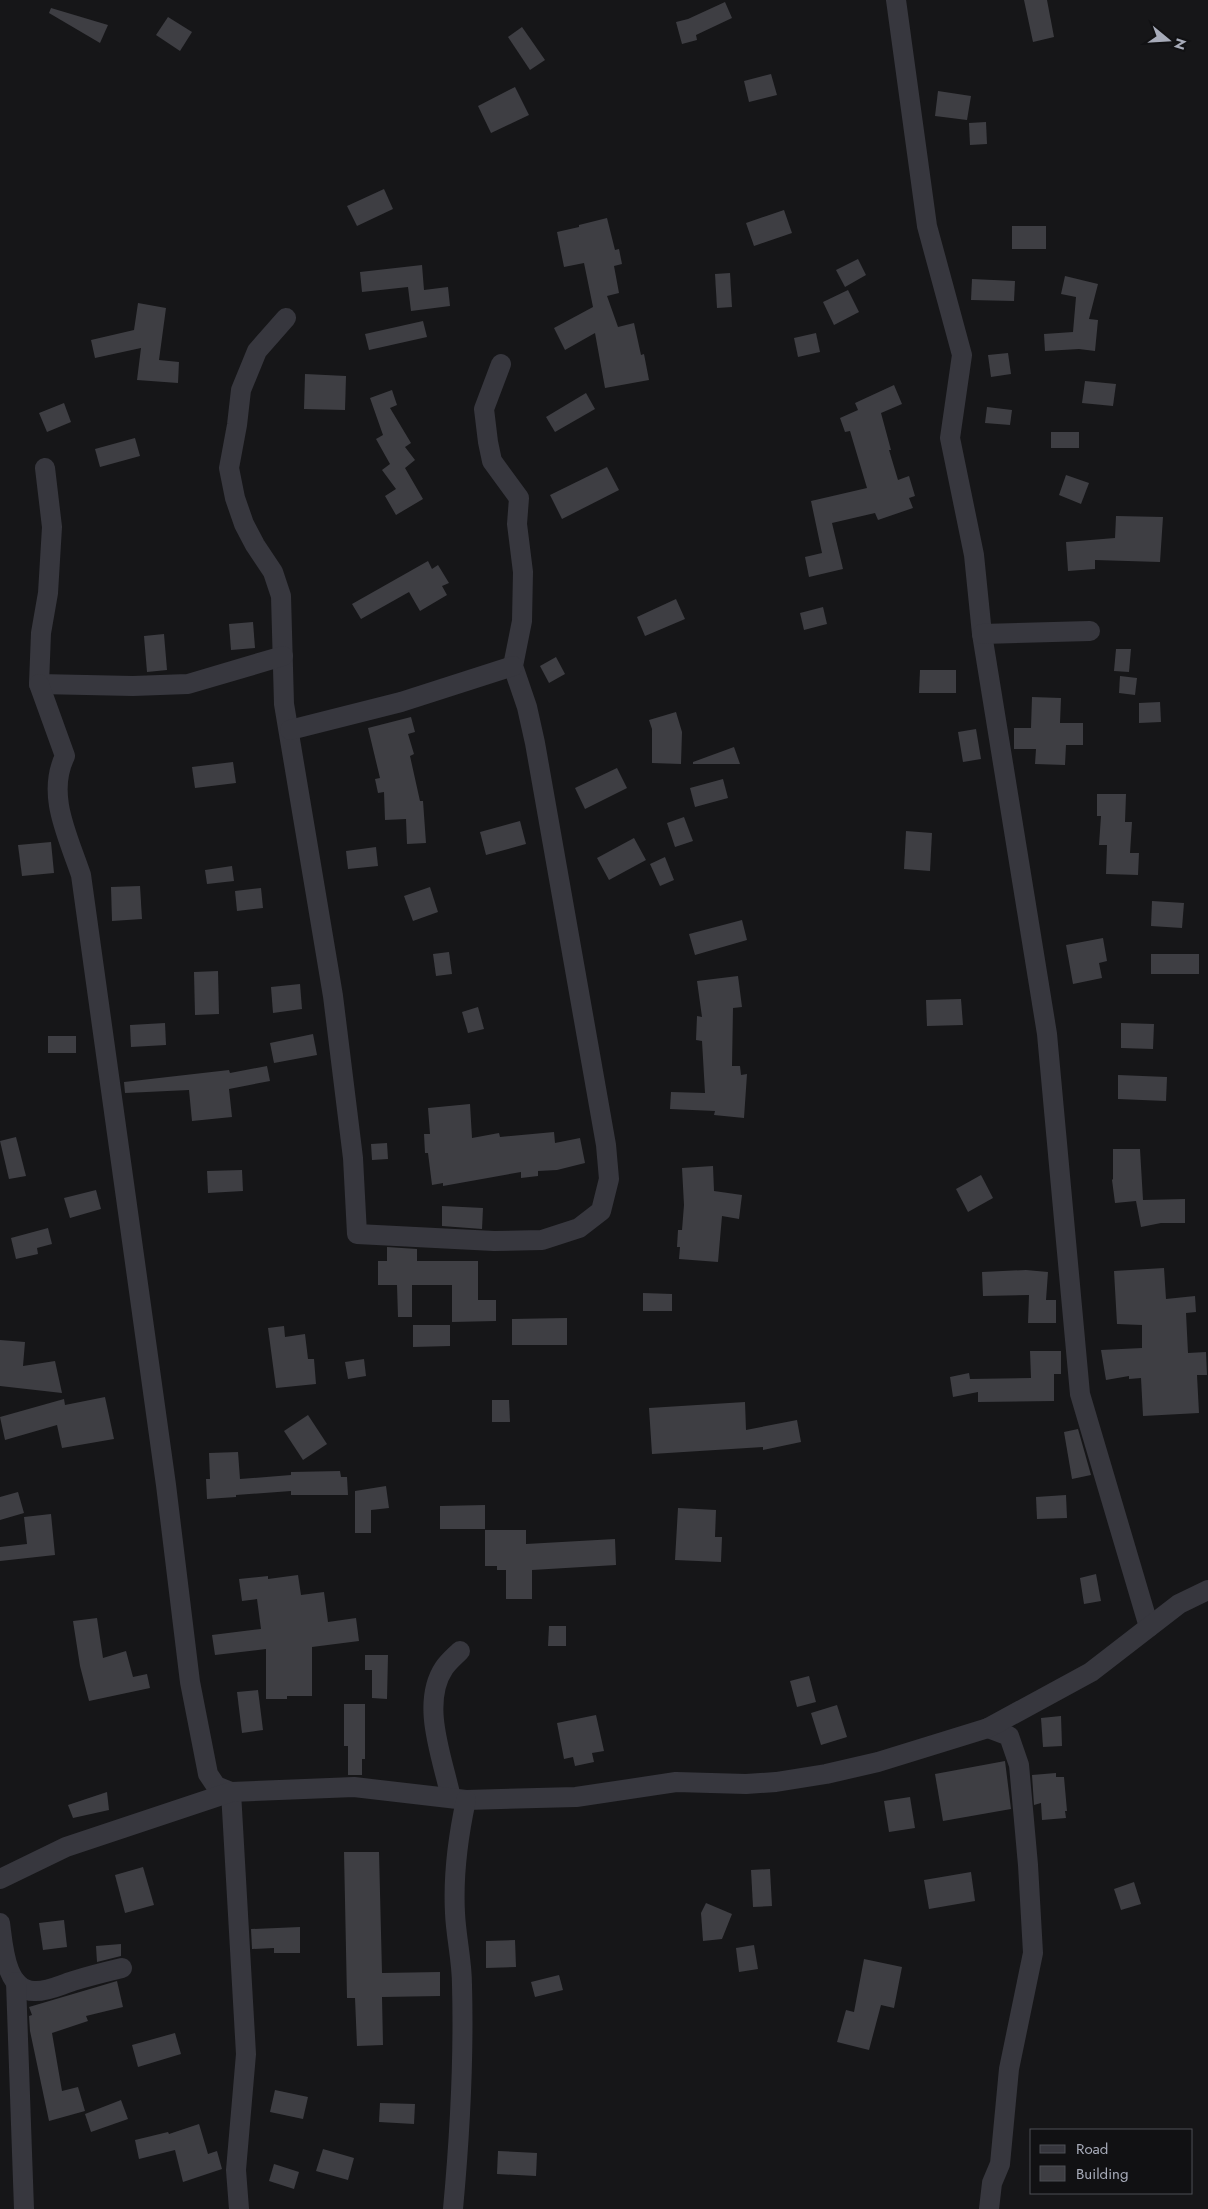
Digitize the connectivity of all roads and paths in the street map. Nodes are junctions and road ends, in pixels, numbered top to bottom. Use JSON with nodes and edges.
{"nodes":[{"id":1,"x":896,"y":0,"type":"edge"},
{"id":2,"x":286,"y":318,"type":"dead end"},
{"id":3,"x":501,"y":364,"type":"dead end"},
{"id":4,"x":45,"y":468,"type":"dead end"},
{"id":5,"x":1090,"y":631,"type":"dead end"},
{"id":6,"x":982,"y":634,"type":"junction"},
{"id":7,"x":283,"y":656,"type":"junction"},
{"id":8,"x":513,"y":666,"type":"junction"},
{"id":9,"x":39,"y":684,"type":"junction"},
{"id":10,"x":290,"y":730,"type":"junction"},
{"id":11,"x":1208,"y":1590,"type":"edge"},
{"id":12,"x":1149,"y":1627,"type":"junction"},
{"id":13,"x":460,"y":1651,"type":"dead end"},
{"id":14,"x":988,"y":1728,"type":"junction"},
{"id":15,"x":231,"y":1792,"type":"junction"},
{"id":16,"x":458,"y":1799,"type":"junction"},
{"id":17,"x":0,"y":1879,"type":"edge"},
{"id":18,"x":0,"y":1923,"type":"edge"},
{"id":19,"x":122,"y":1968,"type":"dead end"},
{"id":20,"x":16,"y":1982,"type":"junction"},
{"id":21,"x":24,"y":2209,"type":"edge"},
{"id":22,"x":239,"y":2209,"type":"edge"},
{"id":23,"x":453,"y":2209,"type":"edge"},
{"id":24,"x":989,"y":2209,"type":"edge"}],
"edges":[{"from":1,"to":6,"type":"street"},
{"from":2,"to":7,"type":"street"},
{"from":3,"to":8,"type":"street"},
{"from":4,"to":9,"type":"street"},
{"from":5,"to":6,"type":"street"},
{"from":6,"to":12,"type":"street"},
{"from":7,"to":9,"type":"street"},
{"from":7,"to":10,"type":"street"},
{"from":8,"to":10,"type":"street"},
{"from":8,"to":10,"type":"street"},
{"from":9,"to":15,"type":"street"},
{"from":11,"to":12,"type":"street"},
{"from":12,"to":14,"type":"street"},
{"from":13,"to":16,"type":"street"},
{"from":14,"to":16,"type":"street"},
{"from":14,"to":24,"type":"street"},
{"from":15,"to":16,"type":"street"},
{"from":15,"to":17,"type":"street"},
{"from":15,"to":22,"type":"street"},
{"from":16,"to":23,"type":"street"},
{"from":18,"to":20,"type":"street"},
{"from":19,"to":20,"type":"street"},
{"from":20,"to":21,"type":"street"}]}
